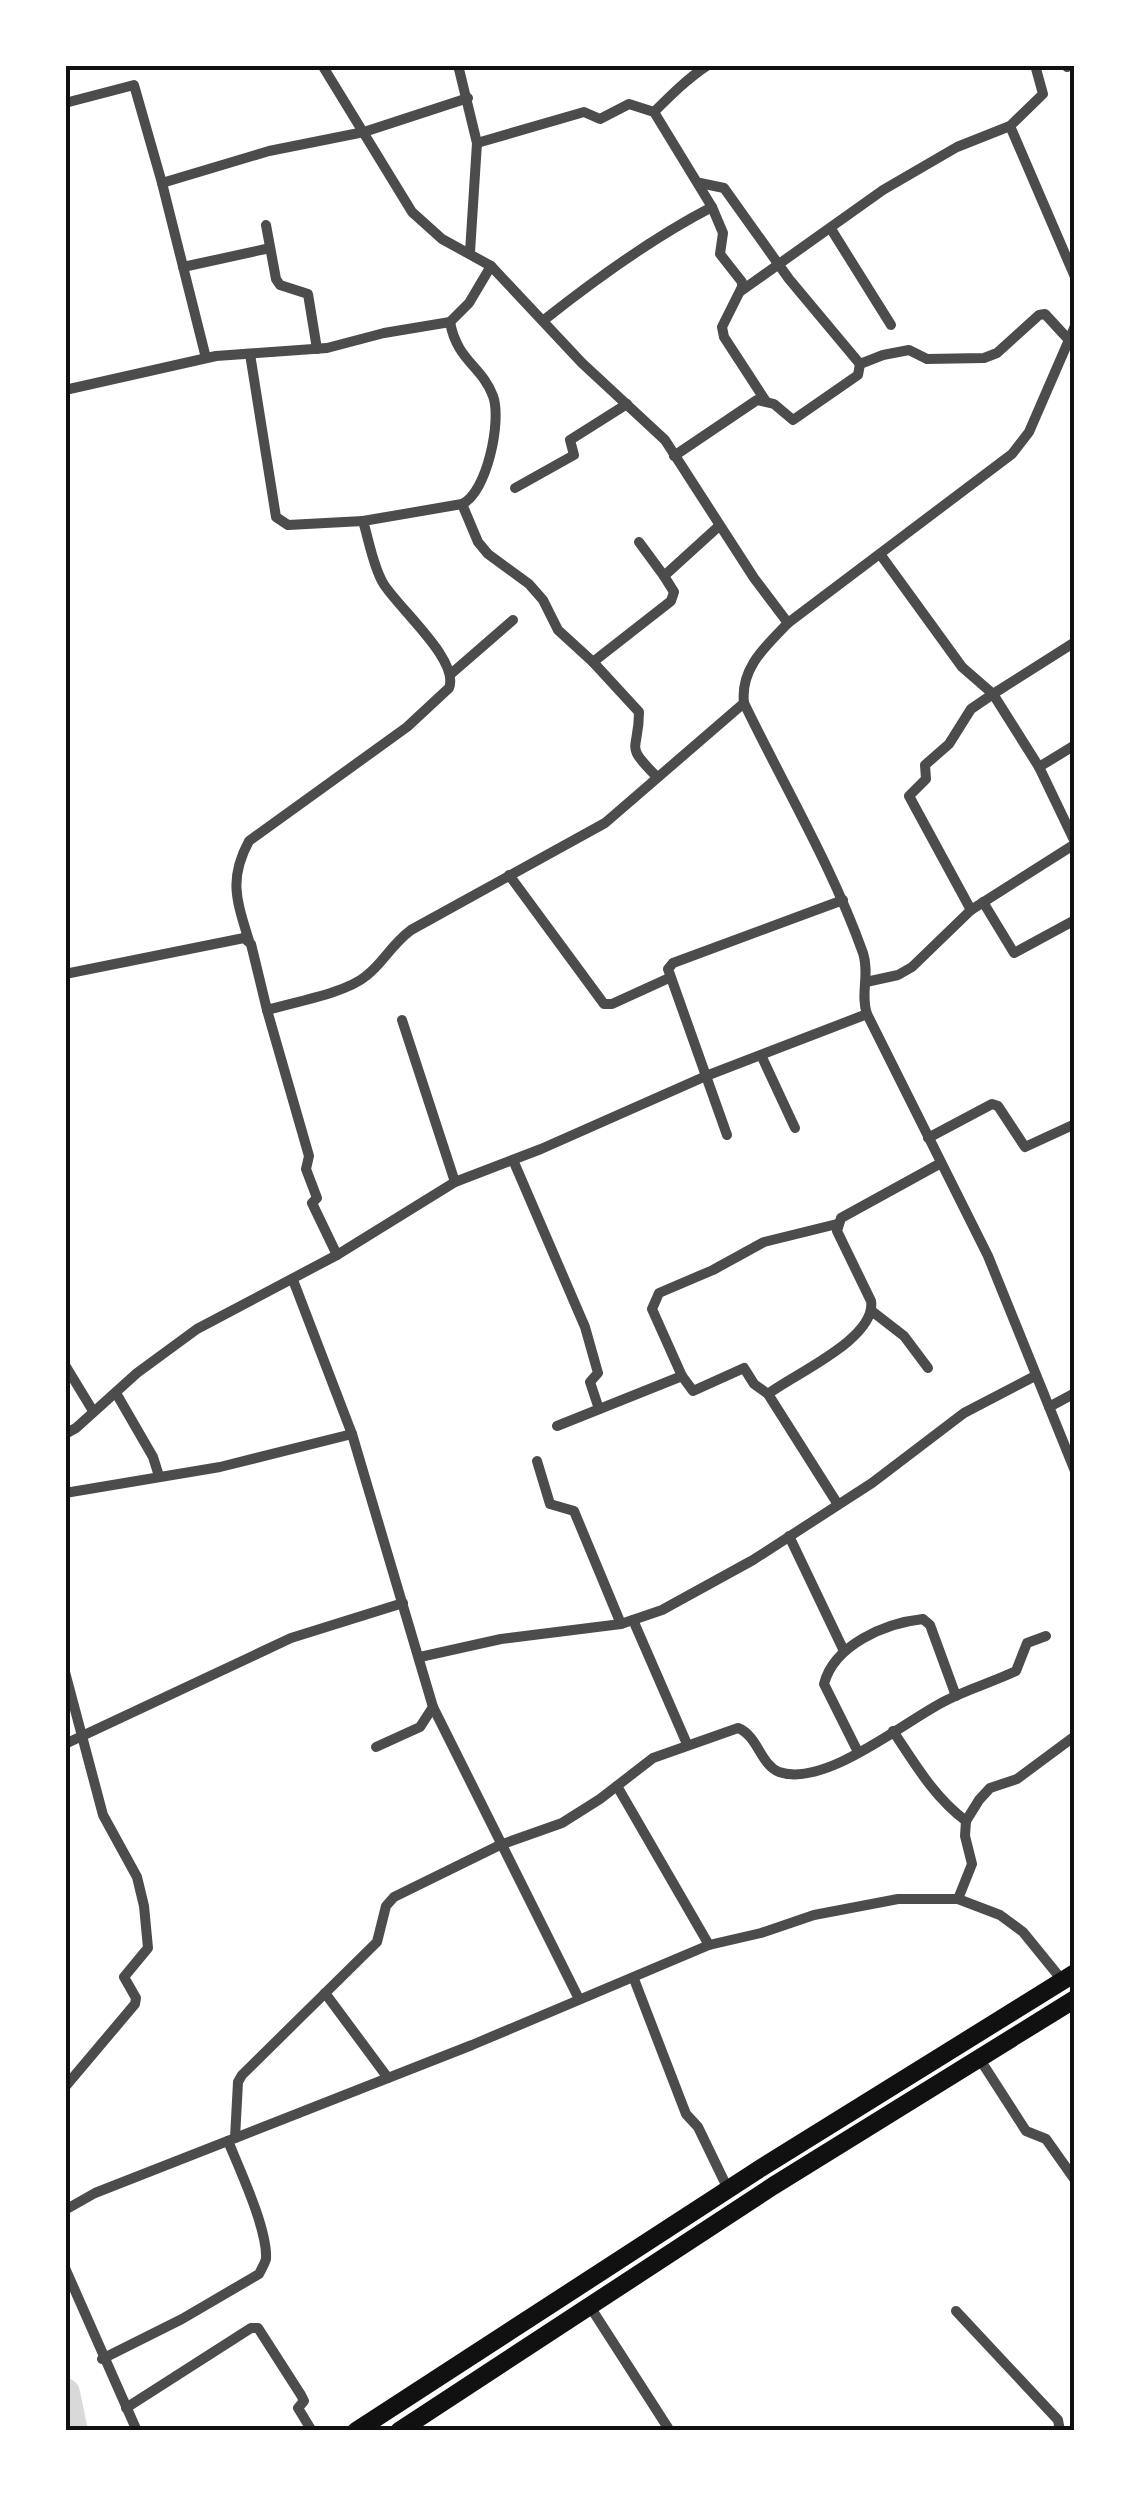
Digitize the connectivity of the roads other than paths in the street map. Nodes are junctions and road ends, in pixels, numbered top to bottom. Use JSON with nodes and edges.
{"nodes":[{"id":1,"x":322,"y":65,"type":"edge"},
{"id":2,"x":458,"y":65,"type":"edge"},
{"id":3,"x":682,"y":65,"type":"edge"},
{"id":4,"x":708,"y":65,"type":"edge"},
{"id":5,"x":1035,"y":65,"type":"edge"},
{"id":6,"x":687,"y":79,"type":"junction"},
{"id":7,"x":468,"y":98,"type":"junction"},
{"id":8,"x":65,"y":103,"type":"edge"},
{"id":9,"x":654,"y":112,"type":"junction"},
{"id":10,"x":1010,"y":126,"type":"junction"},
{"id":11,"x":364,"y":132,"type":"junction"},
{"id":12,"x":477,"y":143,"type":"junction"},
{"id":13,"x":162,"y":182,"type":"junction"},
{"id":14,"x":700,"y":184,"type":"junction"},
{"id":15,"x":712,"y":207,"type":"junction"},
{"id":16,"x":266,"y":225,"type":"dead end"},
{"id":17,"x":831,"y":229,"type":"junction"},
{"id":18,"x":270,"y":248,"type":"junction"},
{"id":19,"x":470,"y":252,"type":"junction"},
{"id":20,"x":490,"y":266,"type":"junction"},
{"id":21,"x":779,"y":266,"type":"junction"},
{"id":22,"x":183,"y":268,"type":"junction"},
{"id":23,"x":1075,"y":277,"type":"edge"},
{"id":24,"x":740,"y":292,"type":"junction"},
{"id":25,"x":544,"y":320,"type":"junction"},
{"id":26,"x":450,"y":322,"type":"junction"},
{"id":27,"x":891,"y":325,"type":"dead end"},
{"id":28,"x":1075,"y":326,"type":"edge"},
{"id":29,"x":1068,"y":338,"type":"junction"},
{"id":30,"x":317,"y":349,"type":"junction"},
{"id":31,"x":250,"y":354,"type":"junction"},
{"id":32,"x":206,"y":358,"type":"junction"},
{"id":33,"x":860,"y":364,"type":"junction"},
{"id":34,"x":65,"y":390,"type":"edge"},
{"id":35,"x":765,"y":400,"type":"junction"},
{"id":36,"x":626,"y":404,"type":"junction"},
{"id":37,"x":674,"y":456,"type":"junction"},
{"id":38,"x":516,"y":488,"type":"dead end"},
{"id":39,"x":462,"y":504,"type":"junction"},
{"id":40,"x":363,"y":521,"type":"junction"},
{"id":41,"x":719,"y":526,"type":"junction"},
{"id":42,"x":639,"y":542,"type":"dead end"},
{"id":43,"x":880,"y":554,"type":"junction"},
{"id":44,"x":664,"y":576,"type":"junction"},
{"id":45,"x":513,"y":620,"type":"dead end"},
{"id":46,"x":788,"y":623,"type":"junction"},
{"id":47,"x":1075,"y":642,"type":"edge"},
{"id":48,"x":593,"y":662,"type":"junction"},
{"id":49,"x":452,"y":673,"type":"junction"},
{"id":50,"x":993,"y":694,"type":"junction"},
{"id":51,"x":744,"y":703,"type":"junction"},
{"id":52,"x":1075,"y":745,"type":"edge"},
{"id":53,"x":1039,"y":767,"type":"junction"},
{"id":54,"x":657,"y":777,"type":"junction"},
{"id":55,"x":1075,"y":843,"type":"edge"},
{"id":56,"x":509,"y":875,"type":"junction"},
{"id":57,"x":844,"y":900,"type":"junction"},
{"id":58,"x":983,"y":902,"type":"junction"},
{"id":59,"x":971,"y":910,"type":"junction"},
{"id":60,"x":1075,"y":920,"type":"edge"},
{"id":61,"x":249,"y":940,"type":"junction"},
{"id":62,"x":65,"y":974,"type":"edge"},
{"id":63,"x":669,"y":978,"type":"junction"},
{"id":64,"x":866,"y":982,"type":"junction"},
{"id":65,"x":267,"y":1010,"type":"junction"},
{"id":66,"x":867,"y":1014,"type":"junction"},
{"id":67,"x":402,"y":1020,"type":"dead end"},
{"id":68,"x":761,"y":1055,"type":"junction"},
{"id":69,"x":706,"y":1076,"type":"junction"},
{"id":70,"x":795,"y":1128,"type":"dead end"},
{"id":71,"x":1074,"y":1128,"type":"edge"},
{"id":72,"x":727,"y":1135,"type":"dead end"},
{"id":73,"x":928,"y":1138,"type":"junction"},
{"id":74,"x":513,"y":1160,"type":"junction"},
{"id":75,"x":941,"y":1163,"type":"junction"},
{"id":76,"x":455,"y":1182,"type":"junction"},
{"id":77,"x":837,"y":1224,"type":"junction"},
{"id":78,"x":337,"y":1254,"type":"junction"},
{"id":79,"x":293,"y":1280,"type":"junction"},
{"id":80,"x":872,"y":1312,"type":"junction"},
{"id":81,"x":65,"y":1366,"type":"edge"},
{"id":82,"x":928,"y":1368,"type":"dead end"},
{"id":83,"x":682,"y":1376,"type":"junction"},
{"id":84,"x":1036,"y":1376,"type":"junction"},
{"id":85,"x":116,"y":1393,"type":"junction"},
{"id":86,"x":1075,"y":1393,"type":"edge"},
{"id":87,"x":768,"y":1394,"type":"junction"},
{"id":88,"x":1049,"y":1408,"type":"junction"},
{"id":89,"x":599,"y":1409,"type":"junction"},
{"id":90,"x":93,"y":1412,"type":"junction"},
{"id":91,"x":556,"y":1426,"type":"dead end"},
{"id":92,"x":65,"y":1434,"type":"edge"},
{"id":93,"x":352,"y":1434,"type":"junction"},
{"id":94,"x":536,"y":1461,"type":"dead end"},
{"id":95,"x":1075,"y":1471,"type":"edge"},
{"id":96,"x":159,"y":1476,"type":"junction"},
{"id":97,"x":65,"y":1493,"type":"edge"},
{"id":98,"x":837,"y":1503,"type":"junction"},
{"id":99,"x":788,"y":1536,"type":"junction"},
{"id":100,"x":404,"y":1603,"type":"junction"},
{"id":101,"x":628,"y":1622,"type":"junction"},
{"id":102,"x":1046,"y":1636,"type":"dead end"},
{"id":103,"x":844,"y":1650,"type":"junction"},
{"id":104,"x":420,"y":1657,"type":"junction"},
{"id":105,"x":65,"y":1672,"type":"edge"},
{"id":106,"x":956,"y":1696,"type":"junction"},
{"id":107,"x":433,"y":1707,"type":"junction"},
{"id":108,"x":893,"y":1731,"type":"junction"},
{"id":109,"x":84,"y":1733,"type":"junction"},
{"id":110,"x":1075,"y":1736,"type":"edge"},
{"id":111,"x":65,"y":1744,"type":"edge"},
{"id":112,"x":687,"y":1744,"type":"junction"},
{"id":113,"x":376,"y":1747,"type":"dead end"},
{"id":114,"x":858,"y":1752,"type":"junction"},
{"id":115,"x":617,"y":1786,"type":"junction"},
{"id":116,"x":966,"y":1821,"type":"junction"},
{"id":117,"x":500,"y":1845,"type":"junction"},
{"id":118,"x":958,"y":1899,"type":"junction"},
{"id":119,"x":708,"y":1945,"type":"junction"},
{"id":120,"x":1069,"y":1977,"type":"edge"},
{"id":121,"x":634,"y":1979,"type":"junction"},
{"id":122,"x":325,"y":1993,"type":"junction"},
{"id":123,"x":578,"y":1999,"type":"junction"},
{"id":124,"x":1075,"y":1999,"type":"edge"},
{"id":125,"x":979,"y":2058,"type":"junction"},
{"id":126,"x":388,"y":2078,"type":"junction"},
{"id":127,"x":65,"y":2087,"type":"edge"},
{"id":128,"x":231,"y":2140,"type":"junction"},
{"id":129,"x":761,"y":2168,"type":"junction"},
{"id":130,"x":1075,"y":2180,"type":"edge"},
{"id":131,"x":773,"y":2186,"type":"junction"},
{"id":132,"x":728,"y":2189,"type":"junction"},
{"id":133,"x":65,"y":2210,"type":"edge"},
{"id":134,"x":65,"y":2268,"type":"edge"},
{"id":135,"x":589,"y":2305,"type":"junction"},
{"id":136,"x":956,"y":2310,"type":"dead end"},
{"id":137,"x":102,"y":2359,"type":"junction"},
{"id":138,"x":398,"y":2405,"type":"junction"},
{"id":139,"x":126,"y":2408,"type":"junction"},
{"id":140,"x":405,"y":2427,"type":"edge"},
{"id":141,"x":137,"y":2431,"type":"edge"},
{"id":142,"x":312,"y":2431,"type":"edge"},
{"id":143,"x":356,"y":2431,"type":"edge"},
{"id":144,"x":670,"y":2431,"type":"edge"},
{"id":145,"x":1060,"y":2431,"type":"edge"}],
"edges":[{"from":1,"to":11,"type":"street"},
{"from":2,"to":7,"type":"street"},
{"from":3,"to":6,"type":"street"},
{"from":4,"to":6,"type":"street"},
{"from":5,"to":10,"type":"street"},
{"from":6,"to":9,"type":"street"},
{"from":7,"to":11,"type":"street"},
{"from":7,"to":12,"type":"street"},
{"from":8,"to":13,"type":"street"},
{"from":9,"to":12,"type":"street"},
{"from":9,"to":14,"type":"street"},
{"from":10,"to":17,"type":"street"},
{"from":10,"to":23,"type":"street"},
{"from":11,"to":13,"type":"street"},
{"from":11,"to":19,"type":"street"},
{"from":12,"to":19,"type":"street"},
{"from":13,"to":22,"type":"street"},
{"from":14,"to":15,"type":"street"},
{"from":14,"to":21,"type":"street"},
{"from":15,"to":24,"type":"street"},
{"from":15,"to":25,"type":"street"},
{"from":16,"to":18,"type":"street"},
{"from":17,"to":21,"type":"street"},
{"from":17,"to":27,"type":"street"},
{"from":18,"to":22,"type":"street"},
{"from":18,"to":30,"type":"street"},
{"from":19,"to":20,"type":"street"},
{"from":20,"to":25,"type":"street"},
{"from":20,"to":26,"type":"street"},
{"from":21,"to":24,"type":"street"},
{"from":21,"to":33,"type":"street"},
{"from":22,"to":32,"type":"street"},
{"from":24,"to":35,"type":"street"},
{"from":25,"to":36,"type":"street"},
{"from":26,"to":30,"type":"street"},
{"from":26,"to":39,"type":"street"},
{"from":28,"to":29,"type":"street"},
{"from":29,"to":33,"type":"street"},
{"from":29,"to":43,"type":"street"},
{"from":30,"to":31,"type":"street"},
{"from":31,"to":32,"type":"street"},
{"from":31,"to":40,"type":"street"},
{"from":32,"to":34,"type":"street"},
{"from":33,"to":35,"type":"street"},
{"from":35,"to":37,"type":"street"},
{"from":36,"to":37,"type":"street"},
{"from":36,"to":38,"type":"street"},
{"from":37,"to":41,"type":"street"},
{"from":39,"to":40,"type":"street"},
{"from":39,"to":48,"type":"street"},
{"from":40,"to":49,"type":"street"},
{"from":41,"to":44,"type":"street"},
{"from":41,"to":46,"type":"street"},
{"from":42,"to":44,"type":"street"},
{"from":43,"to":46,"type":"street"},
{"from":43,"to":50,"type":"street"},
{"from":44,"to":48,"type":"street"},
{"from":45,"to":49,"type":"street"},
{"from":46,"to":51,"type":"street"},
{"from":47,"to":50,"type":"street"},
{"from":48,"to":54,"type":"street"},
{"from":49,"to":61,"type":"street"},
{"from":50,"to":53,"type":"street"},
{"from":50,"to":59,"type":"street"},
{"from":51,"to":54,"type":"street"},
{"from":51,"to":57,"type":"street"},
{"from":52,"to":53,"type":"street"},
{"from":53,"to":55,"type":"street"},
{"from":54,"to":56,"type":"street"},
{"from":55,"to":58,"type":"street"},
{"from":56,"to":63,"type":"street"},
{"from":56,"to":65,"type":"street"},
{"from":57,"to":63,"type":"street"},
{"from":57,"to":64,"type":"street"},
{"from":58,"to":59,"type":"street"},
{"from":58,"to":60,"type":"street"},
{"from":59,"to":64,"type":"street"},
{"from":61,"to":62,"type":"street"},
{"from":61,"to":65,"type":"street"},
{"from":63,"to":69,"type":"street"},
{"from":64,"to":66,"type":"street"},
{"from":65,"to":78,"type":"street"},
{"from":66,"to":68,"type":"street"},
{"from":66,"to":73,"type":"street"},
{"from":67,"to":76,"type":"street"},
{"from":68,"to":69,"type":"street"},
{"from":68,"to":70,"type":"street"},
{"from":69,"to":72,"type":"street"},
{"from":69,"to":74,"type":"street"},
{"from":71,"to":73,"type":"street"},
{"from":73,"to":75,"type":"street"},
{"from":74,"to":76,"type":"street"},
{"from":74,"to":89,"type":"street"},
{"from":75,"to":77,"type":"street"},
{"from":75,"to":84,"type":"street"},
{"from":76,"to":78,"type":"street"},
{"from":77,"to":80,"type":"street"},
{"from":77,"to":83,"type":"street"},
{"from":78,"to":79,"type":"street"},
{"from":79,"to":85,"type":"street"},
{"from":79,"to":93,"type":"street"},
{"from":80,"to":82,"type":"street"},
{"from":80,"to":87,"type":"street"},
{"from":81,"to":90,"type":"street"},
{"from":83,"to":87,"type":"street"},
{"from":83,"to":89,"type":"street"},
{"from":84,"to":88,"type":"street"},
{"from":84,"to":98,"type":"street"},
{"from":85,"to":90,"type":"street"},
{"from":85,"to":96,"type":"street"},
{"from":86,"to":88,"type":"street"},
{"from":87,"to":98,"type":"street"},
{"from":88,"to":95,"type":"street"},
{"from":89,"to":91,"type":"street"},
{"from":90,"to":92,"type":"street"},
{"from":93,"to":96,"type":"street"},
{"from":93,"to":100,"type":"street"},
{"from":94,"to":101,"type":"street"},
{"from":96,"to":97,"type":"street"},
{"from":98,"to":99,"type":"street"},
{"from":99,"to":101,"type":"street"},
{"from":99,"to":103,"type":"street"},
{"from":100,"to":104,"type":"street"},
{"from":100,"to":109,"type":"street"},
{"from":101,"to":104,"type":"street"},
{"from":101,"to":112,"type":"street"},
{"from":102,"to":106,"type":"street"},
{"from":103,"to":106,"type":"street"},
{"from":103,"to":114,"type":"street"},
{"from":104,"to":107,"type":"street"},
{"from":105,"to":109,"type":"street"},
{"from":106,"to":108,"type":"street"},
{"from":107,"to":113,"type":"street"},
{"from":107,"to":117,"type":"street"},
{"from":108,"to":114,"type":"street"},
{"from":108,"to":116,"type":"street"},
{"from":109,"to":111,"type":"street"},
{"from":109,"to":127,"type":"street"},
{"from":110,"to":116,"type":"street"},
{"from":112,"to":114,"type":"street"},
{"from":112,"to":115,"type":"street"},
{"from":115,"to":117,"type":"street"},
{"from":115,"to":119,"type":"street"},
{"from":116,"to":118,"type":"street"},
{"from":117,"to":122,"type":"street"},
{"from":117,"to":123,"type":"street"},
{"from":118,"to":119,"type":"street"},
{"from":118,"to":120,"type":"street"},
{"from":119,"to":121,"type":"street"},
{"from":120,"to":129,"type":"highway"},
{"from":121,"to":123,"type":"street"},
{"from":121,"to":132,"type":"street"},
{"from":122,"to":126,"type":"street"},
{"from":122,"to":128,"type":"street"},
{"from":123,"to":126,"type":"street"},
{"from":124,"to":125,"type":"highway"},
{"from":125,"to":130,"type":"street"},
{"from":125,"to":131,"type":"highway"},
{"from":126,"to":128,"type":"street"},
{"from":128,"to":133,"type":"street"},
{"from":128,"to":137,"type":"street"},
{"from":129,"to":131,"type":"highway"},
{"from":129,"to":132,"type":"highway"},
{"from":131,"to":135,"type":"highway"},
{"from":132,"to":138,"type":"highway"},
{"from":134,"to":137,"type":"street"},
{"from":135,"to":140,"type":"highway"},
{"from":135,"to":144,"type":"street"},
{"from":136,"to":145,"type":"street"},
{"from":137,"to":139,"type":"street"},
{"from":138,"to":140,"type":"highway"},
{"from":138,"to":143,"type":"highway"},
{"from":139,"to":141,"type":"street"},
{"from":139,"to":142,"type":"street"}]}
